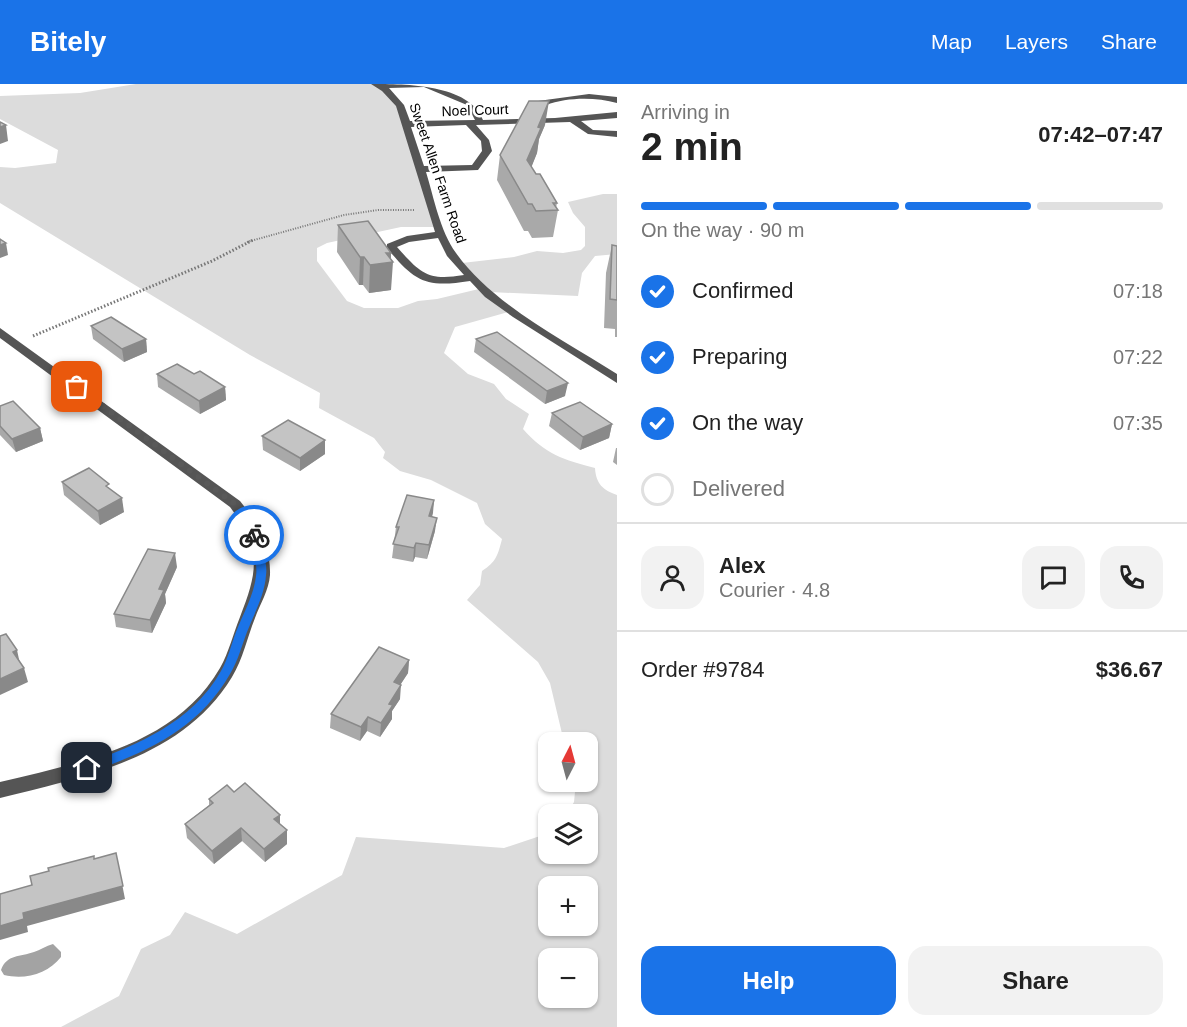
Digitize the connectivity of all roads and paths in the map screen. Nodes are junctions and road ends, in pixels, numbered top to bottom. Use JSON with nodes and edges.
{"nodes":[{"id":1,"x":378,"y":85,"type":"edge"},
{"id":2,"x":617,"y":100,"type":"edge"},
{"id":3,"x":617,"y":115,"type":"edge"},
{"id":4,"x":573,"y":120,"type":"junction"},
{"id":5,"x":531,"y":122,"type":"junction"},
{"id":6,"x":474,"y":123,"type":"junction"},
{"id":7,"x":406,"y":124,"type":"junction"},
{"id":8,"x":617,"y":134,"type":"edge"},
{"id":9,"x":420,"y":169,"type":"junction"},
{"id":10,"x":434,"y":209,"type":"junction"},
{"id":11,"x":442,"y":234,"type":"junction"},
{"id":12,"x":472,"y":278,"type":"junction"},
{"id":13,"x":0,"y":332,"type":"edge"},
{"id":14,"x":16,"y":343,"type":"junction"},
{"id":15,"x":617,"y":379,"type":"edge"},
{"id":16,"x":0,"y":790,"type":"edge"}],
"edges":[{"from":1,"to":6,"type":"street"},
{"from":1,"to":7,"type":"street","name":"Sweet Allen Farm Road"},
{"from":2,"to":5,"type":"street"},
{"from":3,"to":4,"type":"street","name":"Noel Court"},
{"from":4,"to":5,"type":"street","name":"Noel Court"},
{"from":4,"to":8,"type":"street"},
{"from":5,"to":6,"type":"street","name":"Noel Court"},
{"from":6,"to":7,"type":"street","name":"Noel Court"},
{"from":6,"to":9,"type":"street"},
{"from":7,"to":9,"type":"street","name":"Sweet Allen Farm Road"},
{"from":9,"to":10,"type":"street","name":"Sweet Allen Farm Road"},
{"from":10,"to":11,"type":"street","name":"Sweet Allen Farm Road"},
{"from":10,"to":14,"type":"path"},
{"from":11,"to":12,"type":"street","name":"Sweet Allen Farm Road"},
{"from":11,"to":12,"type":"street"},
{"from":12,"to":15,"type":"street","name":"Sweet Allen Farm Road"},
{"from":13,"to":14,"type":"street"},
{"from":14,"to":16,"type":"street"}]}
